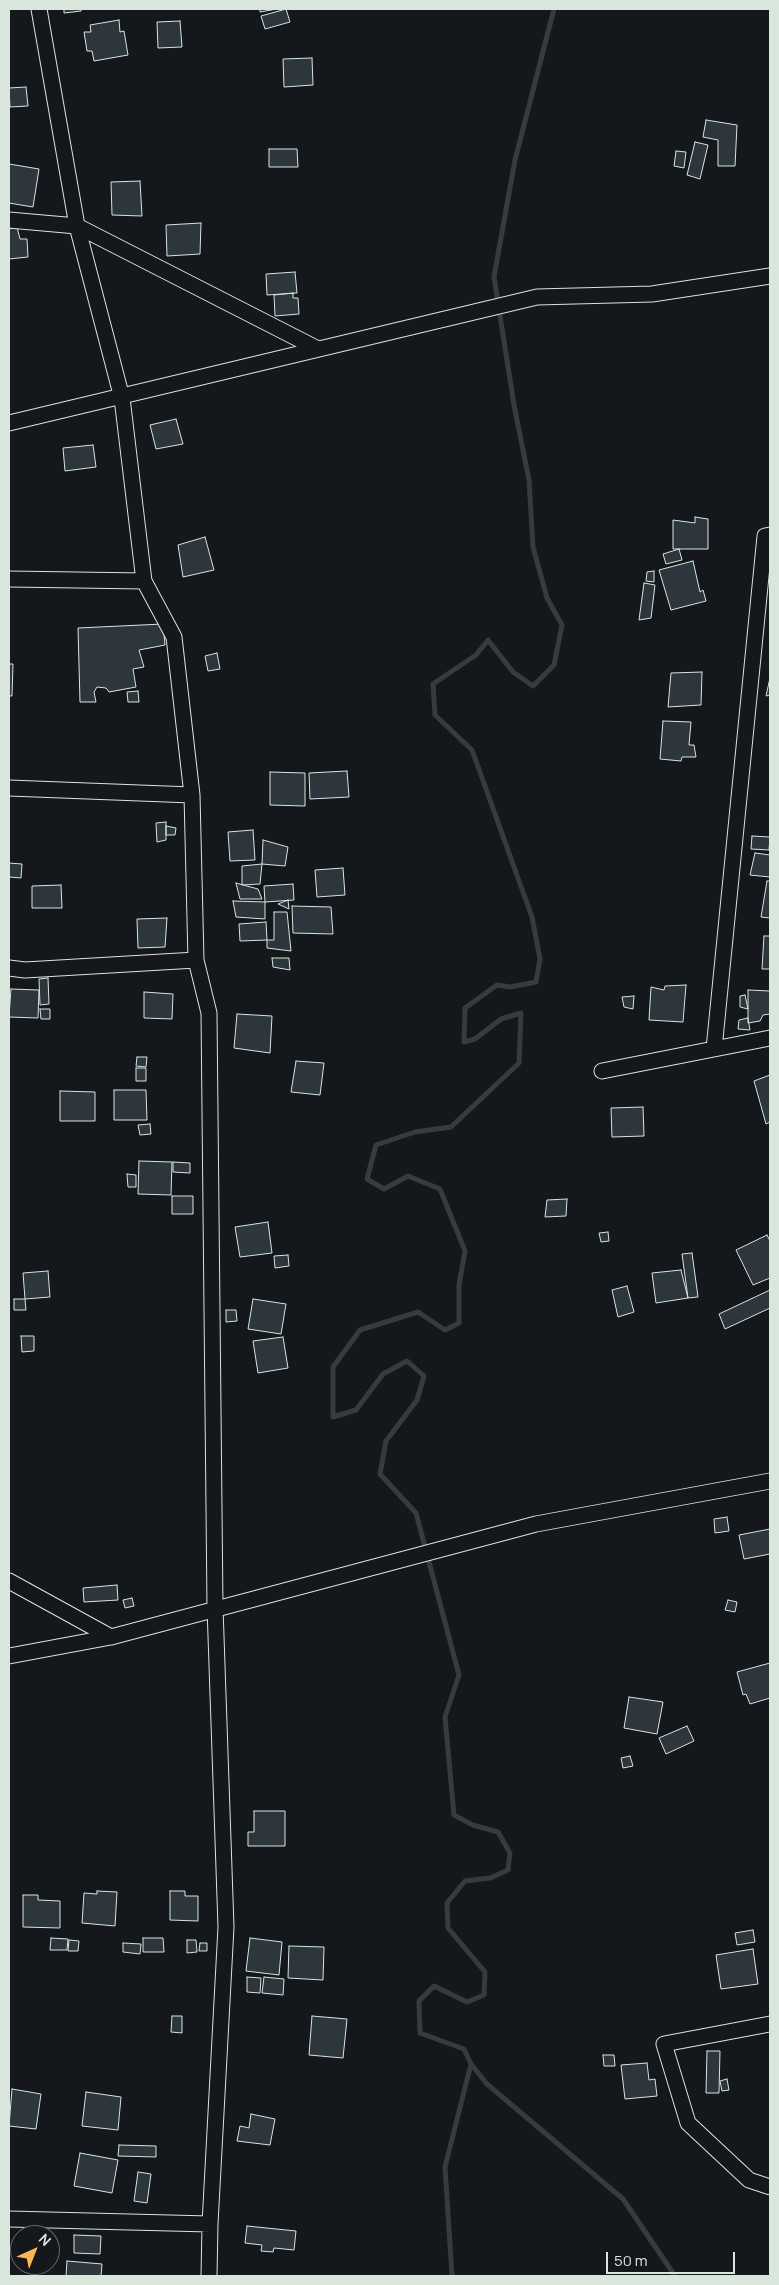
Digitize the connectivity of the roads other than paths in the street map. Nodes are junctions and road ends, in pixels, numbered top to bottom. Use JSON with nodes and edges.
{"nodes":[{"id":1,"x":39,"y":9,"type":"edge"},
{"id":2,"x":9,"y":220,"type":"edge"},
{"id":3,"x":77,"y":226,"type":"junction"},
{"id":4,"x":770,"y":276,"type":"edge"},
{"id":5,"x":318,"y":349,"type":"junction"},
{"id":6,"x":122,"y":398,"type":"junction"},
{"id":7,"x":9,"y":424,"type":"edge"},
{"id":8,"x":770,"y":535,"type":"edge"},
{"id":9,"x":9,"y":578,"type":"edge"},
{"id":10,"x":144,"y":582,"type":"junction"},
{"id":11,"x":9,"y":788,"type":"edge"},
{"id":12,"x":192,"y":794,"type":"junction"},
{"id":13,"x":196,"y":960,"type":"junction"},
{"id":14,"x":9,"y":968,"type":"edge"},
{"id":15,"x":770,"y":1038,"type":"edge"},
{"id":16,"x":714,"y":1049,"type":"junction"},
{"id":17,"x":602,"y":1071,"type":"dead end"},
{"id":18,"x":770,"y":1481,"type":"edge"},
{"id":19,"x":9,"y":1581,"type":"edge"},
{"id":20,"x":215,"y":1607,"type":"junction"},
{"id":21,"x":111,"y":1637,"type":"junction"},
{"id":22,"x":9,"y":1656,"type":"edge"},
{"id":23,"x":770,"y":2024,"type":"edge"},
{"id":24,"x":770,"y":2187,"type":"edge"},
{"id":25,"x":9,"y":2220,"type":"edge"},
{"id":26,"x":210,"y":2224,"type":"junction"},
{"id":27,"x":210,"y":2276,"type":"edge"}],
"edges":[{"from":1,"to":3,"type":"street"},
{"from":2,"to":3,"type":"street"},
{"from":3,"to":5,"type":"street"},
{"from":3,"to":6,"type":"street"},
{"from":4,"to":5,"type":"street"},
{"from":5,"to":6,"type":"street"},
{"from":6,"to":7,"type":"street"},
{"from":6,"to":10,"type":"street"},
{"from":8,"to":16,"type":"street"},
{"from":9,"to":10,"type":"street"},
{"from":10,"to":12,"type":"street"},
{"from":11,"to":12,"type":"street"},
{"from":12,"to":13,"type":"street"},
{"from":13,"to":14,"type":"street"},
{"from":13,"to":20,"type":"street"},
{"from":15,"to":16,"type":"street"},
{"from":16,"to":17,"type":"street"},
{"from":18,"to":20,"type":"street"},
{"from":19,"to":21,"type":"street"},
{"from":20,"to":21,"type":"street"},
{"from":20,"to":26,"type":"street"},
{"from":21,"to":22,"type":"street"},
{"from":23,"to":24,"type":"street"},
{"from":25,"to":26,"type":"street"},
{"from":26,"to":27,"type":"street"}]}
